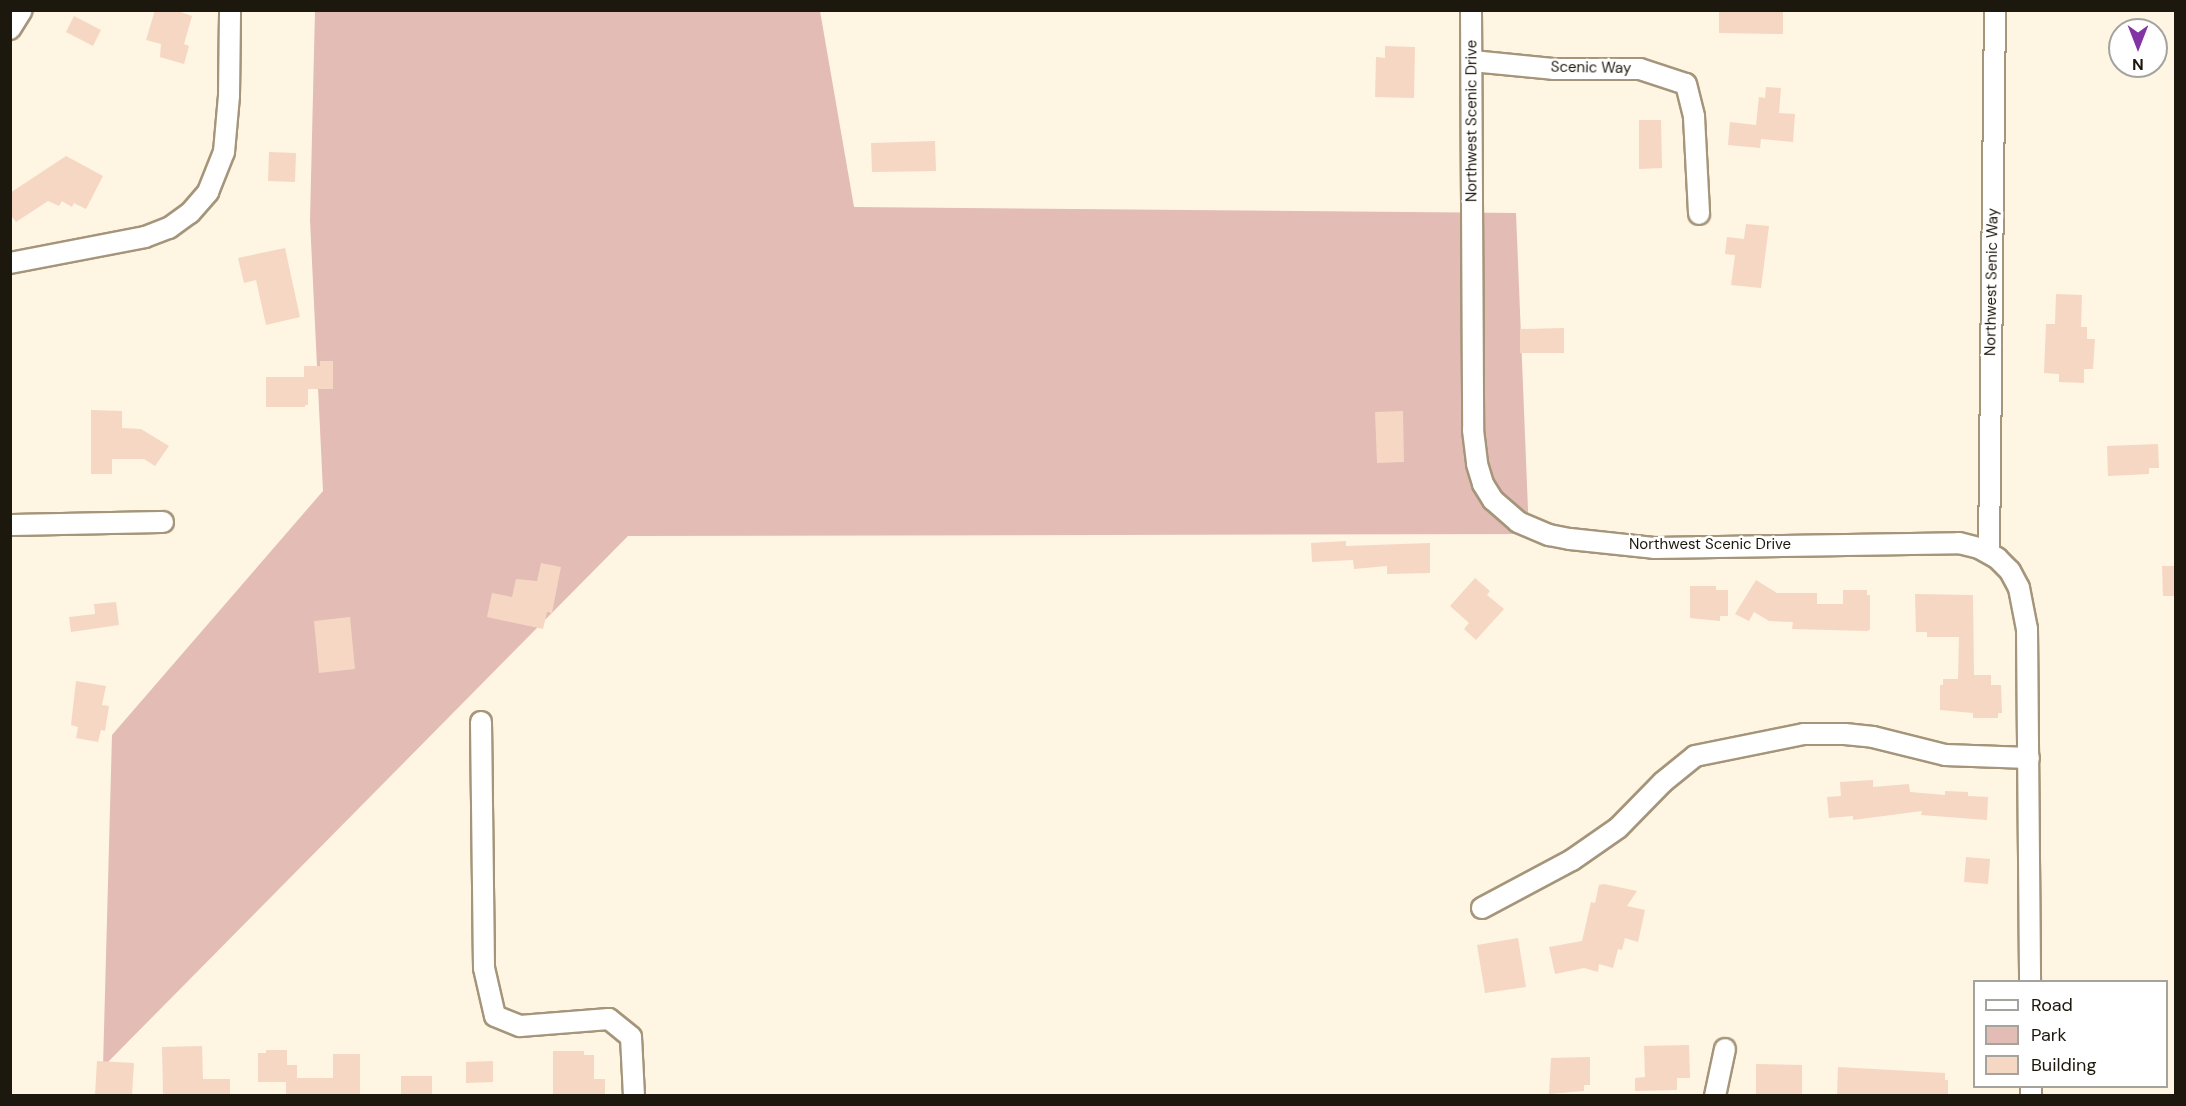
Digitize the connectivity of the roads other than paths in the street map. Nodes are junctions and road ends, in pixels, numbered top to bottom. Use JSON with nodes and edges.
{"nodes":[{"id":1,"x":22,"y":10,"type":"edge"},
{"id":2,"x":230,"y":10,"type":"edge"},
{"id":3,"x":1472,"y":10,"type":"edge"},
{"id":4,"x":1995,"y":10,"type":"edge"},
{"id":5,"x":10,"y":29,"type":"edge"},
{"id":6,"x":1472,"y":61,"type":"junction"},
{"id":7,"x":1699,"y":214,"type":"dead end"},
{"id":8,"x":10,"y":263,"type":"edge"},
{"id":9,"x":163,"y":522,"type":"dead end"},
{"id":10,"x":10,"y":525,"type":"edge"},
{"id":11,"x":1989,"y":553,"type":"junction"},
{"id":12,"x":481,"y":722,"type":"dead end"},
{"id":13,"x":2029,"y":758,"type":"junction"},
{"id":14,"x":1482,"y":908,"type":"dead end"},
{"id":15,"x":2030,"y":980,"type":"edge"},
{"id":16,"x":1725,"y":1049,"type":"dead end"},
{"id":17,"x":634,"y":1095,"type":"edge"},
{"id":18,"x":1715,"y":1095,"type":"edge"}],
"edges":[{"from":1,"to":5,"type":"street"},
{"from":2,"to":8,"type":"street"},
{"from":3,"to":6,"type":"street","name":"Northwest Scenic Drive"},
{"from":4,"to":11,"type":"street","name":"Northwest Senic Way"},
{"from":6,"to":7,"type":"street","name":"Scenic Way"},
{"from":6,"to":11,"type":"street","name":"Northwest Scenic Drive"},
{"from":9,"to":10,"type":"street"},
{"from":11,"to":13,"type":"street","name":"Northwest Scenic Drive"},
{"from":12,"to":17,"type":"street"},
{"from":13,"to":14,"type":"street"},
{"from":13,"to":15,"type":"street","name":"Northwest Scenic Drive"},
{"from":16,"to":18,"type":"street"}]}
